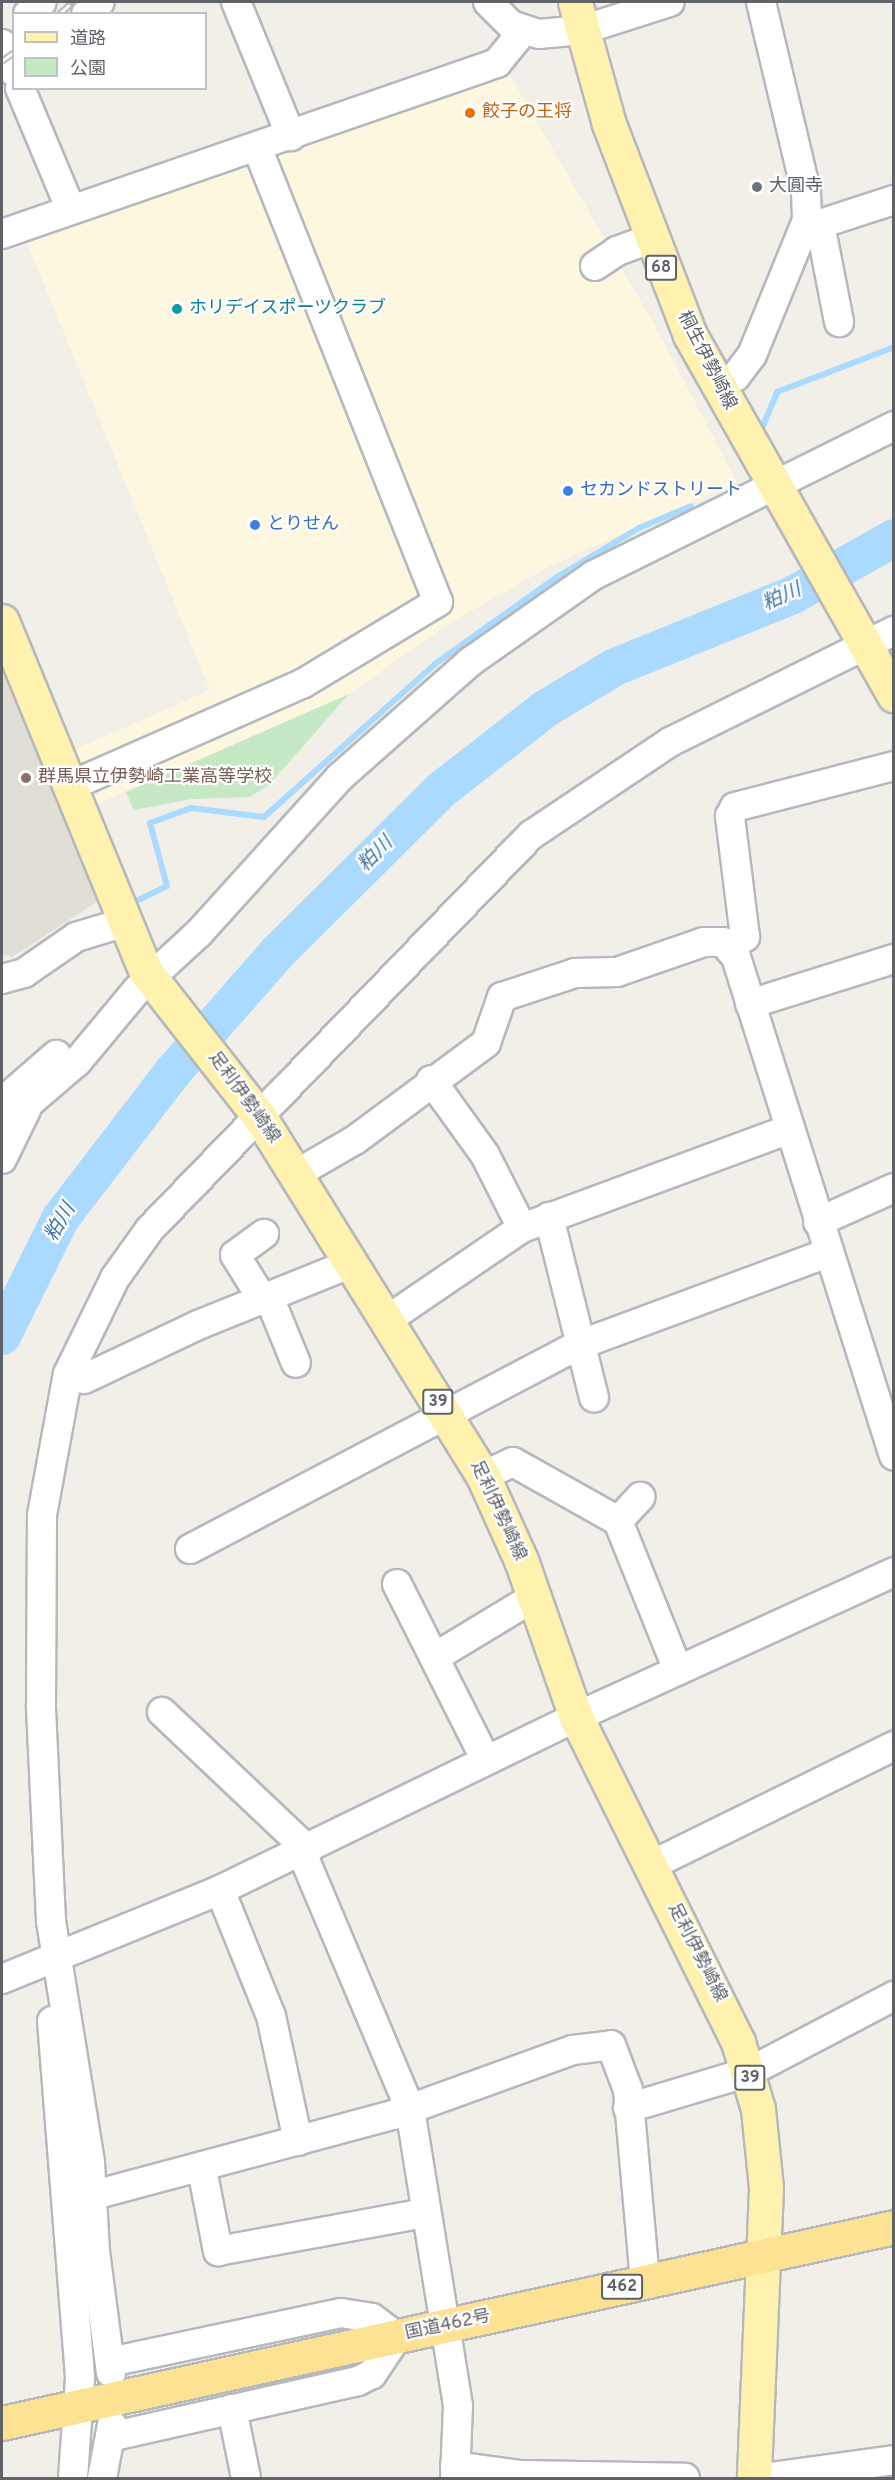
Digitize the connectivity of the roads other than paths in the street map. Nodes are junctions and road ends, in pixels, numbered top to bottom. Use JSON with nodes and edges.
{"nodes":[{"id":1,"x":42,"y":2,"type":"edge"},
{"id":2,"x":100,"y":2,"type":"edge"},
{"id":3,"x":236,"y":2,"type":"edge"},
{"id":4,"x":488,"y":2,"type":"edge"},
{"id":5,"x":670,"y":2,"type":"edge"},
{"id":6,"x":761,"y":2,"type":"edge"},
{"id":7,"x":30,"y":12,"type":"edge"},
{"id":8,"x":88,"y":12,"type":"edge"},
{"id":9,"x":578,"y":16,"type":"edge"},
{"id":10,"x":523,"y":31,"type":"junction"},
{"id":11,"x":2,"y":44,"type":"edge"},
{"id":12,"x":12,"y":67,"type":"edge"},
{"id":13,"x":21,"y":90,"type":"edge"},
{"id":14,"x":291,"y":136,"type":"junction"},
{"id":15,"x":257,"y":147,"type":"junction"},
{"id":16,"x":894,"y":200,"type":"edge"},
{"id":17,"x":70,"y":210,"type":"junction"},
{"id":18,"x":813,"y":222,"type":"junction"},
{"id":19,"x":2,"y":234,"type":"edge"},
{"id":20,"x":650,"y":239,"type":"junction"},
{"id":21,"x":595,"y":266,"type":"dead end"},
{"id":22,"x":839,"y":322,"type":"dead end"},
{"id":23,"x":718,"y":387,"type":"junction"},
{"id":24,"x":894,"y":426,"type":"edge"},
{"id":25,"x":775,"y":486,"type":"junction"},
{"id":26,"x":2,"y":621,"type":"edge"},
{"id":27,"x":874,"y":639,"type":"edge"},
{"id":28,"x":894,"y":695,"type":"edge"},
{"id":29,"x":894,"y":766,"type":"edge"},
{"id":30,"x":68,"y":787,"type":"junction"},
{"id":31,"x":122,"y":923,"type":"junction"},
{"id":32,"x":733,"y":952,"type":"junction"},
{"id":33,"x":894,"y":959,"type":"edge"},
{"id":34,"x":2,"y":980,"type":"edge"},
{"id":35,"x":154,"y":982,"type":"junction"},
{"id":36,"x":750,"y":1004,"type":"junction"},
{"id":37,"x":56,"y":1055,"type":"dead end"},
{"id":38,"x":431,"y":1080,"type":"junction"},
{"id":39,"x":14,"y":1106,"type":"edge"},
{"id":40,"x":257,"y":1113,"type":"junction"},
{"id":41,"x":2,"y":1126,"type":"edge"},
{"id":42,"x":789,"y":1129,"type":"junction"},
{"id":43,"x":2,"y":1159,"type":"edge"},
{"id":44,"x":296,"y":1174,"type":"junction"},
{"id":45,"x":894,"y":1188,"type":"edge"},
{"id":46,"x":549,"y":1217,"type":"junction"},
{"id":47,"x":818,"y":1222,"type":"junction"},
{"id":48,"x":522,"y":1228,"type":"junction"},
{"id":49,"x":264,"y":1234,"type":"dead end"},
{"id":50,"x":828,"y":1253,"type":"junction"},
{"id":51,"x":352,"y":1263,"type":"junction"},
{"id":52,"x":266,"y":1299,"type":"junction"},
{"id":53,"x":387,"y":1320,"type":"junction"},
{"id":54,"x":579,"y":1345,"type":"junction"},
{"id":55,"x":296,"y":1363,"type":"dead end"},
{"id":56,"x":84,"y":1379,"type":"dead end"},
{"id":57,"x":882,"y":1379,"type":"edge"},
{"id":58,"x":594,"y":1397,"type":"dead end"},
{"id":59,"x":448,"y":1418,"type":"junction"},
{"id":60,"x":894,"y":1456,"type":"edge"},
{"id":61,"x":483,"y":1476,"type":"junction"},
{"id":62,"x":640,"y":1497,"type":"dead end"},
{"id":63,"x":618,"y":1521,"type":"junction"},
{"id":64,"x":190,"y":1549,"type":"dead end"},
{"id":65,"x":894,"y":1572,"type":"edge"},
{"id":66,"x":398,"y":1584,"type":"dead end"},
{"id":67,"x":534,"y":1598,"type":"junction"},
{"id":68,"x":435,"y":1657,"type":"junction"},
{"id":69,"x":678,"y":1670,"type":"junction"},
{"id":70,"x":162,"y":1712,"type":"dead end"},
{"id":71,"x":576,"y":1717,"type":"junction"},
{"id":72,"x":894,"y":1746,"type":"edge"},
{"id":73,"x":486,"y":1760,"type":"junction"},
{"id":74,"x":305,"y":1852,"type":"junction"},
{"id":75,"x":652,"y":1865,"type":"junction"},
{"id":76,"x":220,"y":1890,"type":"junction"},
{"id":77,"x":54,"y":1961,"type":"junction"},
{"id":78,"x":2,"y":1979,"type":"edge"},
{"id":79,"x":894,"y":1996,"type":"edge"},
{"id":80,"x":749,"y":2072,"type":"junction"},
{"id":81,"x":628,"y":2108,"type":"junction"},
{"id":82,"x":410,"y":2109,"type":"junction"},
{"id":83,"x":298,"y":2141,"type":"junction"},
{"id":84,"x":202,"y":2169,"type":"junction"},
{"id":85,"x":94,"y":2195,"type":"junction"},
{"id":86,"x":425,"y":2213,"type":"junction"},
{"id":87,"x":894,"y":2227,"type":"edge"},
{"id":88,"x":765,"y":2257,"type":"junction"},
{"id":89,"x":645,"y":2282,"type":"junction"},
{"id":90,"x":442,"y":2328,"type":"junction"},
{"id":91,"x":397,"y":2337,"type":"junction"},
{"id":92,"x":75,"y":2407,"type":"junction"},
{"id":93,"x":232,"y":2409,"type":"junction"},
{"id":94,"x":2,"y":2423,"type":"edge"},
{"id":95,"x":884,"y":2467,"type":"edge"},
{"id":96,"x":455,"y":2472,"type":"edge"},
{"id":97,"x":73,"y":2478,"type":"edge"},
{"id":98,"x":102,"y":2478,"type":"edge"},
{"id":99,"x":246,"y":2478,"type":"edge"},
{"id":100,"x":685,"y":2478,"type":"edge"},
{"id":101,"x":754,"y":2478,"type":"edge"},
{"id":102,"x":763,"y":2478,"type":"edge"}],
"edges":[{"from":1,"to":7,"type":"street"},
{"from":2,"to":8,"type":"street"},
{"from":3,"to":14,"type":"street"},
{"from":4,"to":10,"type":"street"},
{"from":5,"to":9,"type":"street"},
{"from":6,"to":18,"type":"street"},
{"from":9,"to":10,"type":"street"},
{"from":9,"to":20,"type":"main road","name":"桐生伊勢崎線","number":"68"},
{"from":10,"to":14,"type":"street"},
{"from":11,"to":12,"type":"street"},
{"from":13,"to":17,"type":"street"},
{"from":14,"to":15,"type":"street"},
{"from":15,"to":17,"type":"street"},
{"from":15,"to":30,"type":"street"},
{"from":16,"to":18,"type":"street"},
{"from":17,"to":19,"type":"street"},
{"from":18,"to":22,"type":"street"},
{"from":18,"to":23,"type":"street"},
{"from":20,"to":21,"type":"street"},
{"from":20,"to":23,"type":"main road","name":"桐生伊勢崎線","number":"68"},
{"from":23,"to":25,"type":"main road","name":"桐生伊勢崎線","number":"68"},
{"from":24,"to":25,"type":"street"},
{"from":25,"to":27,"type":"main road","name":"桐生伊勢崎線","number":"68"},
{"from":25,"to":35,"type":"street"},
{"from":26,"to":30,"type":"main road","name":"足利伊勢崎線","number":"39"},
{"from":27,"to":28,"type":"main road","name":"桐生伊勢崎線","number":"68"},
{"from":27,"to":40,"type":"street"},
{"from":29,"to":32,"type":"street"},
{"from":30,"to":31,"type":"main road","name":"足利伊勢崎線","number":"39"},
{"from":31,"to":34,"type":"street"},
{"from":31,"to":35,"type":"main road","name":"足利伊勢崎線","number":"39"},
{"from":32,"to":36,"type":"street"},
{"from":32,"to":38,"type":"street"},
{"from":33,"to":36,"type":"street"},
{"from":35,"to":39,"type":"street"},
{"from":35,"to":40,"type":"main road","name":"足利伊勢崎線","number":"39"},
{"from":36,"to":42,"type":"street"},
{"from":37,"to":39,"type":"street"},
{"from":38,"to":44,"type":"street"},
{"from":38,"to":48,"type":"street"},
{"from":39,"to":41,"type":"street"},
{"from":39,"to":43,"type":"street"},
{"from":40,"to":44,"type":"main road","name":"足利伊勢崎線","number":"39"},
{"from":40,"to":77,"type":"street"},
{"from":42,"to":46,"type":"street"},
{"from":42,"to":47,"type":"street"},
{"from":44,"to":51,"type":"main road","name":"足利伊勢崎線","number":"39"},
{"from":45,"to":47,"type":"street"},
{"from":46,"to":48,"type":"street"},
{"from":46,"to":54,"type":"street"},
{"from":47,"to":50,"type":"street"},
{"from":48,"to":53,"type":"street"},
{"from":49,"to":52,"type":"street"},
{"from":50,"to":54,"type":"street"},
{"from":50,"to":57,"type":"street"},
{"from":51,"to":52,"type":"street"},
{"from":51,"to":53,"type":"main road","name":"足利伊勢崎線","number":"39"},
{"from":52,"to":55,"type":"street"},
{"from":52,"to":56,"type":"street"},
{"from":53,"to":59,"type":"main road","name":"足利伊勢崎線","number":"39"},
{"from":54,"to":58,"type":"street"},
{"from":54,"to":59,"type":"street"},
{"from":57,"to":60,"type":"street"},
{"from":59,"to":61,"type":"main road","name":"足利伊勢崎線","number":"39"},
{"from":59,"to":64,"type":"street"},
{"from":61,"to":63,"type":"street"},
{"from":61,"to":67,"type":"main road","name":"足利伊勢崎線","number":"39"},
{"from":62,"to":63,"type":"street"},
{"from":63,"to":69,"type":"street"},
{"from":65,"to":69,"type":"street"},
{"from":66,"to":68,"type":"street"},
{"from":67,"to":68,"type":"street"},
{"from":67,"to":71,"type":"main road","name":"足利伊勢崎線","number":"39"},
{"from":68,"to":73,"type":"street"},
{"from":69,"to":71,"type":"street"},
{"from":70,"to":74,"type":"street"},
{"from":71,"to":73,"type":"street"},
{"from":71,"to":75,"type":"main road","name":"足利伊勢崎線","number":"39"},
{"from":72,"to":75,"type":"street"},
{"from":73,"to":74,"type":"street"},
{"from":74,"to":76,"type":"street"},
{"from":74,"to":82,"type":"street"},
{"from":75,"to":80,"type":"main road","name":"足利伊勢崎線","number":"39"},
{"from":76,"to":77,"type":"street"},
{"from":76,"to":83,"type":"street"},
{"from":77,"to":78,"type":"street"},
{"from":77,"to":85,"type":"street"},
{"from":77,"to":92,"type":"street"},
{"from":79,"to":80,"type":"street"},
{"from":80,"to":81,"type":"street"},
{"from":80,"to":88,"type":"main road","name":"足利伊勢崎線","number":"39"},
{"from":81,"to":82,"type":"street"},
{"from":81,"to":89,"type":"street"},
{"from":82,"to":83,"type":"street"},
{"from":82,"to":86,"type":"street"},
{"from":83,"to":84,"type":"street"},
{"from":84,"to":85,"type":"street"},
{"from":84,"to":86,"type":"street"},
{"from":85,"to":91,"type":"street"},
{"from":86,"to":90,"type":"street"},
{"from":87,"to":88,"type":"highway","name":"国道462号","number":"462"},
{"from":88,"to":89,"type":"highway","name":"国道462号","number":"462"},
{"from":88,"to":101,"type":"main road","name":"足利伊勢崎線","number":"39"},
{"from":89,"to":90,"type":"highway","name":"国道462号","number":"462"},
{"from":90,"to":91,"type":"highway","name":"国道462号","number":"462"},
{"from":90,"to":96,"type":"street"},
{"from":91,"to":92,"type":"highway","name":"国道462号","number":"462"},
{"from":91,"to":93,"type":"street"},
{"from":92,"to":94,"type":"highway","name":"国道462号","number":"462"},
{"from":92,"to":97,"type":"street"},
{"from":93,"to":98,"type":"street"},
{"from":93,"to":99,"type":"street"},
{"from":95,"to":102,"type":"street"},
{"from":96,"to":100,"type":"street"}]}
